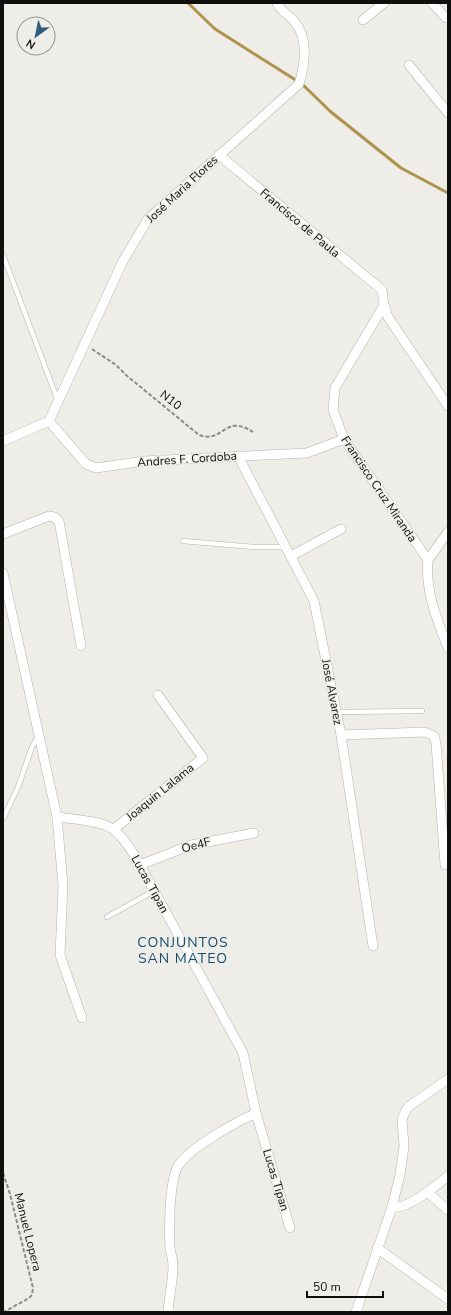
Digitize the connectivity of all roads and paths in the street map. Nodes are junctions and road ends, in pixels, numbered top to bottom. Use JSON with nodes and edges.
{"nodes":[{"id":1,"x":277,"y":3,"type":"edge"},
{"id":2,"x":384,"y":3,"type":"edge"},
{"id":3,"x":432,"y":3,"type":"edge"},
{"id":4,"x":446,"y":18,"type":"dead end"},
{"id":5,"x":363,"y":20,"type":"dead end"},
{"id":6,"x":409,"y":65,"type":"dead end"},
{"id":7,"x":448,"y":113,"type":"edge"},
{"id":8,"x":219,"y":155,"type":"junction"},
{"id":9,"x":3,"y":255,"type":"edge"},
{"id":10,"x":384,"y":305,"type":"junction"},
{"id":11,"x":84,"y":345,"type":"junction"},
{"id":12,"x":59,"y":402,"type":"junction"},
{"id":13,"x":448,"y":406,"type":"edge"},
{"id":14,"x":49,"y":421,"type":"junction"},
{"id":15,"x":253,"y":432,"type":"dead end"},
{"id":16,"x":344,"y":439,"type":"junction"},
{"id":17,"x":3,"y":441,"type":"edge"},
{"id":18,"x":238,"y":456,"type":"junction"},
{"id":19,"x":341,"y":529,"type":"dead end"},
{"id":20,"x":448,"y":532,"type":"edge"},
{"id":21,"x":3,"y":534,"type":"edge"},
{"id":22,"x":183,"y":541,"type":"dead end"},
{"id":23,"x":286,"y":547,"type":"junction"},
{"id":24,"x":291,"y":556,"type":"junction"},
{"id":25,"x":428,"y":560,"type":"junction"},
{"id":26,"x":3,"y":573,"type":"edge"},
{"id":27,"x":81,"y":646,"type":"dead end"},
{"id":28,"x":448,"y":648,"type":"edge"},
{"id":29,"x":158,"y":695,"type":"dead end"},
{"id":30,"x":336,"y":712,"type":"junction"},
{"id":31,"x":422,"y":712,"type":"dead end"},
{"id":32,"x":341,"y":735,"type":"junction"},
{"id":33,"x":39,"y":736,"type":"junction"},
{"id":34,"x":57,"y":817,"type":"junction"},
{"id":35,"x":3,"y":819,"type":"edge"},
{"id":36,"x":114,"y":829,"type":"junction"},
{"id":37,"x":254,"y":833,"type":"dead end"},
{"id":38,"x":140,"y":865,"type":"junction"},
{"id":39,"x":445,"y":865,"type":"dead end"},
{"id":40,"x":154,"y":891,"type":"junction"},
{"id":41,"x":107,"y":917,"type":"dead end"},
{"id":42,"x":373,"y":946,"type":"dead end"},
{"id":43,"x":82,"y":1018,"type":"dead end"},
{"id":44,"x":448,"y":1079,"type":"edge"},
{"id":45,"x":256,"y":1113,"type":"junction"},
{"id":46,"x":3,"y":1173,"type":"edge"},
{"id":47,"x":448,"y":1176,"type":"edge"},
{"id":48,"x":426,"y":1192,"type":"junction"},
{"id":49,"x":392,"y":1207,"type":"junction"},
{"id":50,"x":448,"y":1210,"type":"edge"},
{"id":51,"x":290,"y":1228,"type":"dead end"},
{"id":52,"x":377,"y":1248,"type":"junction"},
{"id":53,"x":448,"y":1299,"type":"edge"},
{"id":54,"x":4,"y":1312,"type":"edge"},
{"id":55,"x":168,"y":1312,"type":"edge"},
{"id":56,"x":356,"y":1312,"type":"edge"}],
"edges":[{"from":1,"to":8,"type":"street","name":"José Maria Flores"},
{"from":2,"to":5,"type":"street"},
{"from":3,"to":4,"type":"street"},
{"from":6,"to":7,"type":"street"},
{"from":8,"to":10,"type":"street","name":"Francisco de Paula"},
{"from":8,"to":11,"type":"street","name":"José Maria Flores"},
{"from":9,"to":12,"type":"lane"},
{"from":10,"to":13,"type":"street"},
{"from":10,"to":16,"type":"street","name":"Francisco Cruz Miranda"},
{"from":11,"to":12,"type":"street","name":"José Maria Flores"},
{"from":11,"to":15,"type":"path","name":"N10"},
{"from":12,"to":14,"type":"street","name":"José Maria Flores"},
{"from":14,"to":17,"type":"street"},
{"from":14,"to":18,"type":"street","name":"Andres F. Cordoba"},
{"from":16,"to":18,"type":"street","name":"Andres F. Cordoba"},
{"from":16,"to":25,"type":"street","name":"Francisco Cruz Miranda"},
{"from":18,"to":23,"type":"street","name":"José Alvarez"},
{"from":19,"to":24,"type":"street"},
{"from":20,"to":25,"type":"street"},
{"from":21,"to":27,"type":"street"},
{"from":22,"to":23,"type":"lane"},
{"from":23,"to":24,"type":"street","name":"José Alvarez"},
{"from":24,"to":30,"type":"street","name":"José Alvarez"},
{"from":25,"to":28,"type":"street"},
{"from":26,"to":33,"type":"street"},
{"from":29,"to":36,"type":"street","name":"Joaquin Lalama"},
{"from":30,"to":31,"type":"lane"},
{"from":30,"to":32,"type":"street","name":"José Alvarez"},
{"from":32,"to":39,"type":"street"},
{"from":32,"to":42,"type":"street","name":"José Alvarez"},
{"from":33,"to":34,"type":"street"},
{"from":33,"to":35,"type":"lane"},
{"from":34,"to":36,"type":"street"},
{"from":34,"to":43,"type":"street"},
{"from":36,"to":38,"type":"street","name":"Lucas Tipan"},
{"from":37,"to":38,"type":"street","name":"Oe4F"},
{"from":38,"to":40,"type":"street","name":"Lucas Tipan"},
{"from":40,"to":41,"type":"lane"},
{"from":40,"to":45,"type":"street","name":"Lucas Tipan"},
{"from":44,"to":49,"type":"street"},
{"from":45,"to":51,"type":"street","name":"Lucas Tipan"},
{"from":45,"to":55,"type":"street"},
{"from":46,"to":54,"type":"path","name":"Manuel Lopera"},
{"from":47,"to":48,"type":"street"},
{"from":48,"to":49,"type":"street"},
{"from":48,"to":50,"type":"street"},
{"from":49,"to":52,"type":"street"},
{"from":52,"to":53,"type":"street"},
{"from":52,"to":56,"type":"street"}]}
